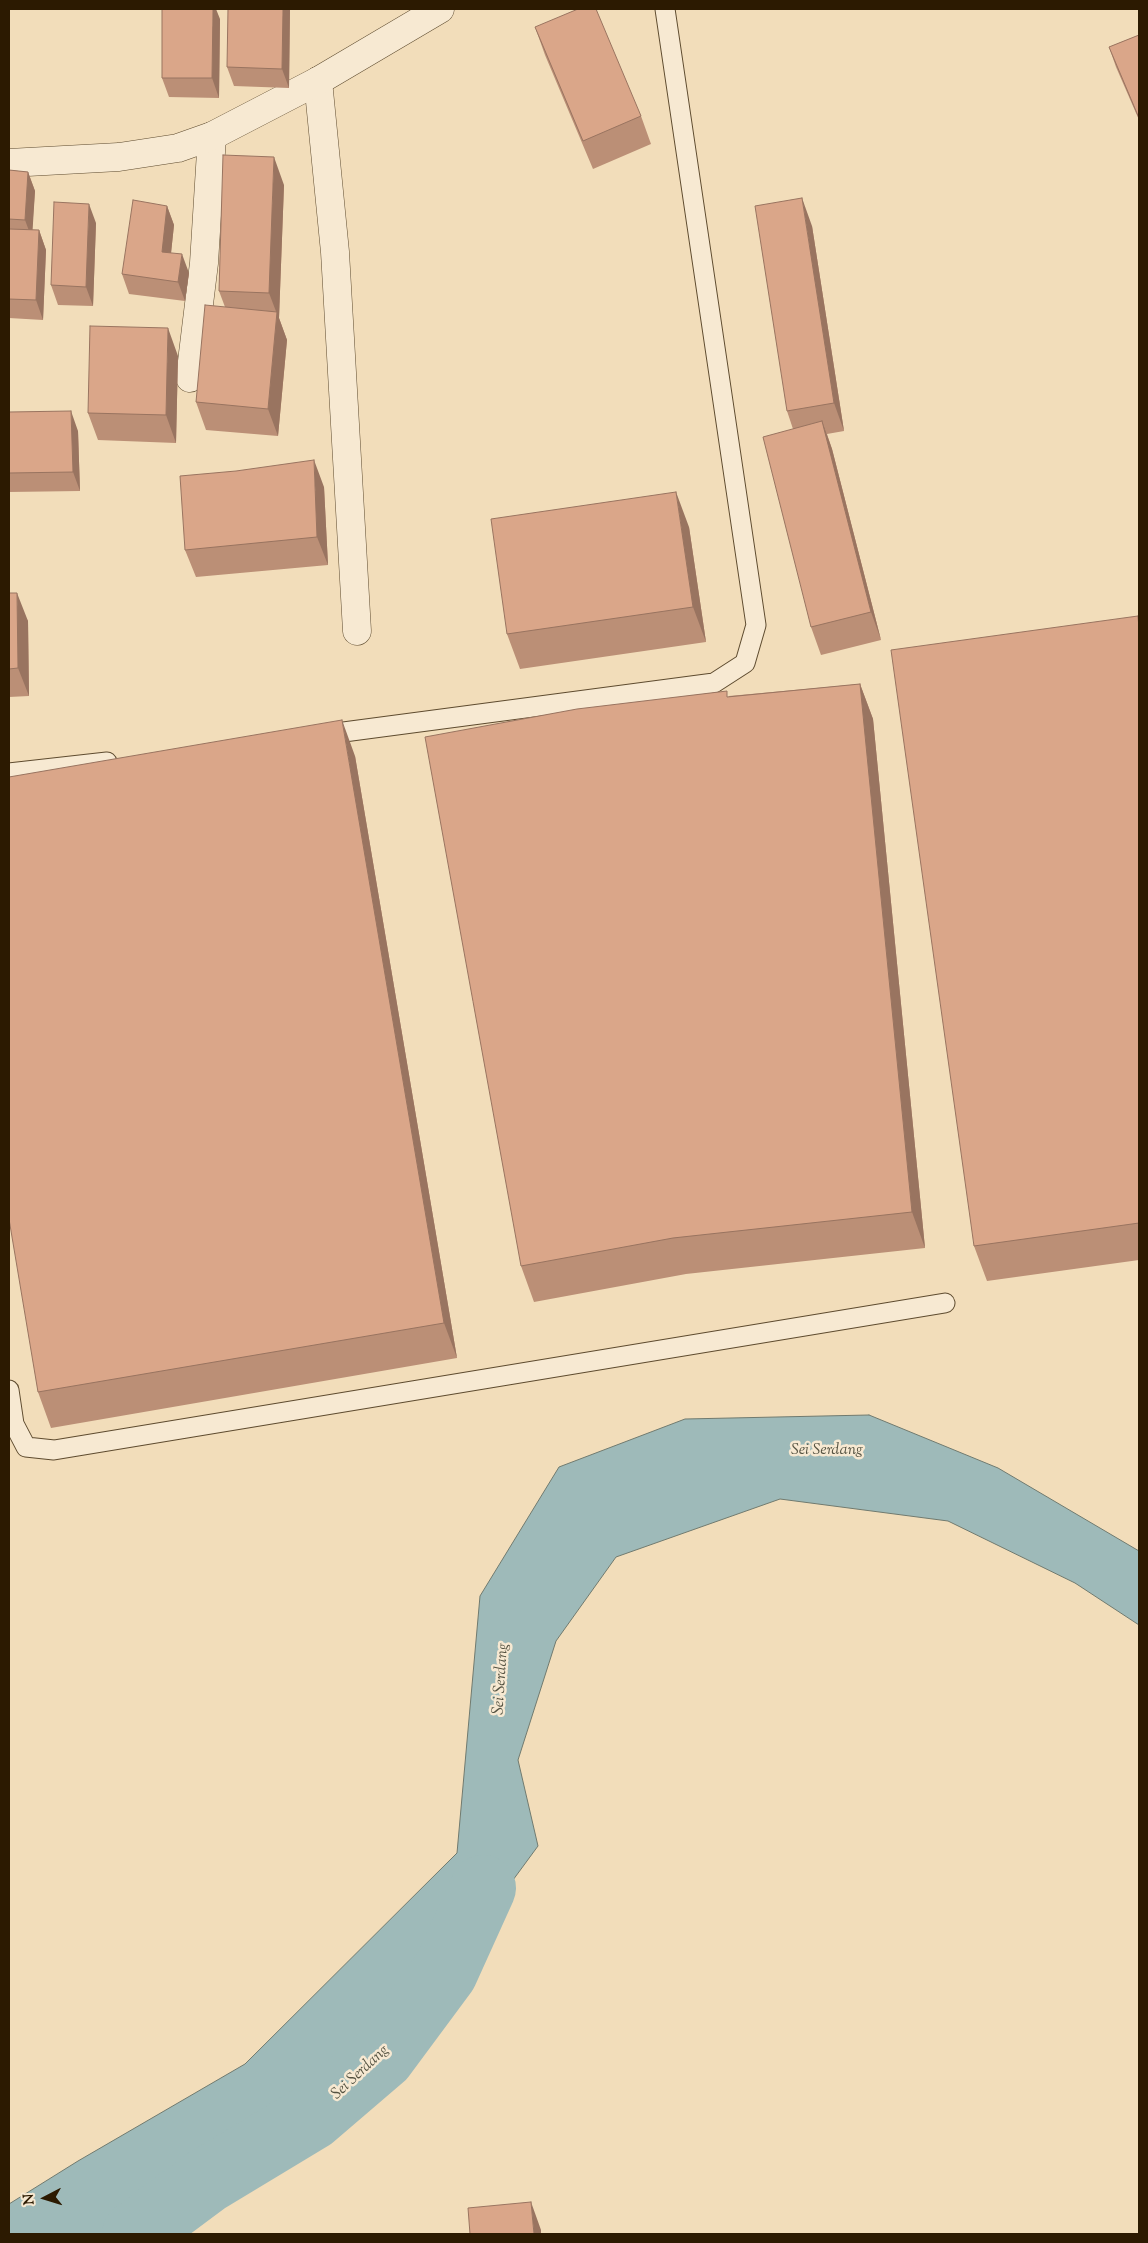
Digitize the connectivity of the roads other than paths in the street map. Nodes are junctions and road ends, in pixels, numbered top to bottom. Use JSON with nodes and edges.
{"nodes":[{"id":1,"x":440,"y":9,"type":"edge"},
{"id":2,"x":665,"y":9,"type":"edge"},
{"id":3,"x":318,"y":81,"type":"junction"},
{"id":4,"x":212,"y":136,"type":"junction"},
{"id":5,"x":9,"y":163,"type":"edge"},
{"id":6,"x":190,"y":378,"type":"dead end"},
{"id":7,"x":357,"y":630,"type":"dead end"},
{"id":8,"x":305,"y":737,"type":"edge"},
{"id":9,"x":122,"y":760,"type":"edge"},
{"id":10,"x":9,"y":773,"type":"edge"},
{"id":11,"x":945,"y":1303,"type":"dead end"},
{"id":12,"x":9,"y":1390,"type":"edge"}],
"edges":[{"from":1,"to":3,"type":"street"},
{"from":2,"to":8,"type":"lane"},
{"from":3,"to":4,"type":"street"},
{"from":3,"to":7,"type":"street"},
{"from":4,"to":5,"type":"street"},
{"from":4,"to":6,"type":"street"},
{"from":9,"to":10,"type":"lane"},
{"from":11,"to":12,"type":"lane"}]}
